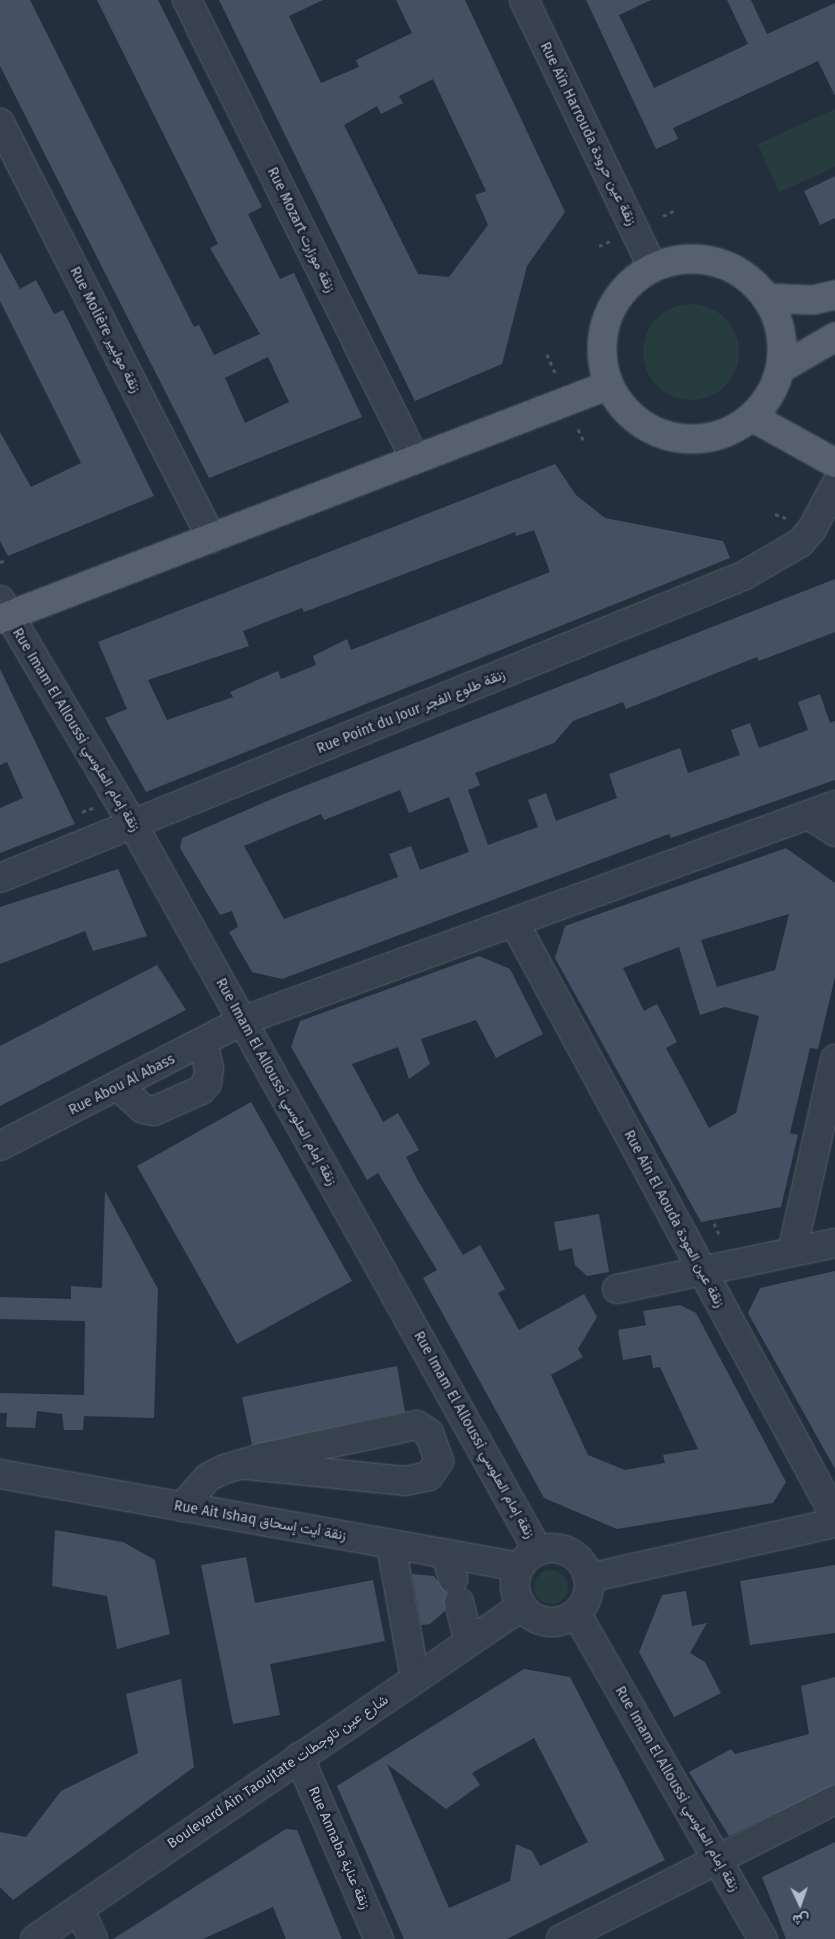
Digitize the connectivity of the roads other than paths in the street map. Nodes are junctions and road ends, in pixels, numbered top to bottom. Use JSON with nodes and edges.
{"nodes":[{"id":1,"x":187,"y":0,"type":"edge"},
{"id":2,"x":524,"y":0,"type":"edge"},
{"id":3,"x":0,"y":123,"type":"edge"},
{"id":4,"x":653,"y":268,"type":"junction"},
{"id":5,"x":835,"y":295,"type":"edge"},
{"id":6,"x":766,"y":298,"type":"junction"},
{"id":7,"x":835,"y":336,"type":"edge"},
{"id":8,"x":780,"y":369,"type":"junction"},
{"id":9,"x":609,"y":385,"type":"junction"},
{"id":10,"x":752,"y":416,"type":"junction"},
{"id":11,"x":415,"y":459,"type":"junction"},
{"id":12,"x":835,"y":464,"type":"edge"},
{"id":13,"x":835,"y":486,"type":"edge"},
{"id":14,"x":211,"y":538,"type":"junction"},
{"id":15,"x":3,"y":612,"type":"edge"},
{"id":16,"x":835,"y":806,"type":"edge"},
{"id":17,"x":808,"y":815,"type":"junction"},
{"id":18,"x":133,"y":825,"type":"junction"},
{"id":19,"x":835,"y":832,"type":"edge"},
{"id":20,"x":0,"y":878,"type":"edge"},
{"id":21,"x":514,"y":922,"type":"junction"},
{"id":22,"x":242,"y":1021,"type":"junction"},
{"id":23,"x":204,"y":1043,"type":"junction"},
{"id":24,"x":835,"y":1059,"type":"edge"},
{"id":25,"x":120,"y":1088,"type":"junction"},
{"id":26,"x":0,"y":1146,"type":"edge"},
{"id":27,"x":835,"y":1243,"type":"edge"},
{"id":28,"x":792,"y":1252,"type":"junction"},
{"id":29,"x":701,"y":1271,"type":"junction"},
{"id":30,"x":617,"y":1288,"type":"dead end"},
{"id":31,"x":245,"y":1465,"type":"junction"},
{"id":32,"x":0,"y":1474,"type":"edge"},
{"id":33,"x":182,"y":1507,"type":"junction"},
{"id":34,"x":835,"y":1516,"type":"edge"},
{"id":35,"x":835,"y":1523,"type":"edge"},
{"id":36,"x":391,"y":1545,"type":"junction"},
{"id":37,"x":529,"y":1559,"type":"junction"},
{"id":38,"x":452,"y":1578,"type":"junction"},
{"id":39,"x":588,"y":1578,"type":"junction"},
{"id":40,"x":522,"y":1606,"type":"junction"},
{"id":41,"x":576,"y":1614,"type":"junction"},
{"id":42,"x":469,"y":1642,"type":"junction"},
{"id":43,"x":415,"y":1678,"type":"junction"},
{"id":44,"x":299,"y":1757,"type":"junction"},
{"id":45,"x":835,"y":1800,"type":"edge"},
{"id":46,"x":717,"y":1858,"type":"junction"},
{"id":47,"x":79,"y":1909,"type":"junction"},
{"id":48,"x":35,"y":1939,"type":"edge"},
{"id":49,"x":93,"y":1939,"type":"edge"},
{"id":50,"x":379,"y":1939,"type":"edge"},
{"id":51,"x":561,"y":1939,"type":"edge"},
{"id":52,"x":763,"y":1939,"type":"edge"}],
"edges":[{"from":1,"to":11,"type":"street","name":"Rue Mozart زنقة موزارت"},
{"from":2,"to":4,"type":"street","name":"Rue Aïn Harrouda زنقة عين حرودة"},
{"from":3,"to":14,"type":"street","name":"Rue Molière زنقة موليير"},
{"from":4,"to":6,"type":"main road"},
{"from":4,"to":9,"type":"main road"},
{"from":5,"to":6,"type":"main road"},
{"from":6,"to":8,"type":"main road"},
{"from":7,"to":8,"type":"main road"},
{"from":8,"to":10,"type":"main road"},
{"from":9,"to":10,"type":"main road"},
{"from":9,"to":11,"type":"main road"},
{"from":10,"to":12,"type":"main road"},
{"from":11,"to":14,"type":"main road"},
{"from":13,"to":18,"type":"street","name":"Rue Point du Jour زنقة طلوع الفجر"},
{"from":14,"to":15,"type":"main road"},
{"from":15,"to":18,"type":"street","name":"Rue Imam El Alloussi زنقة إمام العلوسي"},
{"from":16,"to":17,"type":"street","name":"Rue Abou Al Abass"},
{"from":17,"to":19,"type":"street"},
{"from":17,"to":21,"type":"street","name":"Rue Abou Al Abass"},
{"from":18,"to":20,"type":"street","name":"Rue Point du Jour زنقة طلوع الفجر"},
{"from":18,"to":22,"type":"street","name":"Rue Imam El Alloussi زنقة إمام العلوسي"},
{"from":21,"to":22,"type":"street","name":"Rue Abou Al Abass"},
{"from":21,"to":29,"type":"street","name":"Rue Ain El Aouda زنقة عين العودة"},
{"from":22,"to":23,"type":"street","name":"Rue Abou Al Abass"},
{"from":22,"to":37,"type":"street","name":"Rue Imam El Alloussi زنقة إمام العلوسي"},
{"from":23,"to":25,"type":"street","name":"Rue Abou Al Abass"},
{"from":23,"to":25,"type":"street"},
{"from":24,"to":28,"type":"street"},
{"from":25,"to":26,"type":"street","name":"Rue Abou Al Abass"},
{"from":27,"to":28,"type":"street"},
{"from":28,"to":29,"type":"street"},
{"from":29,"to":30,"type":"street"},
{"from":29,"to":34,"type":"street","name":"Rue Ain El Aouda زنقة عين العودة"},
{"from":31,"to":31,"type":"street"},
{"from":31,"to":33,"type":"street"},
{"from":32,"to":33,"type":"street","name":"Rue Ait Ishaq زنقة أيت إسحاق"},
{"from":33,"to":36,"type":"street","name":"Rue Ait Ishaq زنقة أيت إسحاق"},
{"from":35,"to":39,"type":"street"},
{"from":36,"to":38,"type":"street","name":"Rue Ait Ishaq زنقة أيت إسحاق"},
{"from":36,"to":43,"type":"street"},
{"from":37,"to":38,"type":"street","name":"Rue Ait Ishaq زنقة أيت إسحاق"},
{"from":37,"to":39,"type":"street"},
{"from":37,"to":40,"type":"street"},
{"from":38,"to":42,"type":"street"},
{"from":39,"to":41,"type":"street"},
{"from":40,"to":41,"type":"street"},
{"from":40,"to":42,"type":"street","name":"Boulevard Ain Taoujtate شارع عين تاوجطات"},
{"from":41,"to":46,"type":"street","name":"Rue Imam El Alloussi زنقة إمام العلوسي"},
{"from":42,"to":43,"type":"street","name":"Boulevard Ain Taoujtate شارع عين تاوجطات"},
{"from":43,"to":44,"type":"street","name":"Boulevard Ain Taoujtate شارع عين تاوجطات"},
{"from":44,"to":47,"type":"street","name":"Boulevard Ain Taoujtate شارع عين تاوجطات"},
{"from":44,"to":50,"type":"street","name":"Rue Annaba زنقة عنابة"},
{"from":45,"to":46,"type":"street"},
{"from":46,"to":51,"type":"street"},
{"from":46,"to":52,"type":"street","name":"Rue Imam El Alloussi زنقة إمام العلوسي"},
{"from":47,"to":48,"type":"street","name":"Boulevard Ain Taoujtate شارع عين تاوجطات"},
{"from":47,"to":49,"type":"street"}]}
